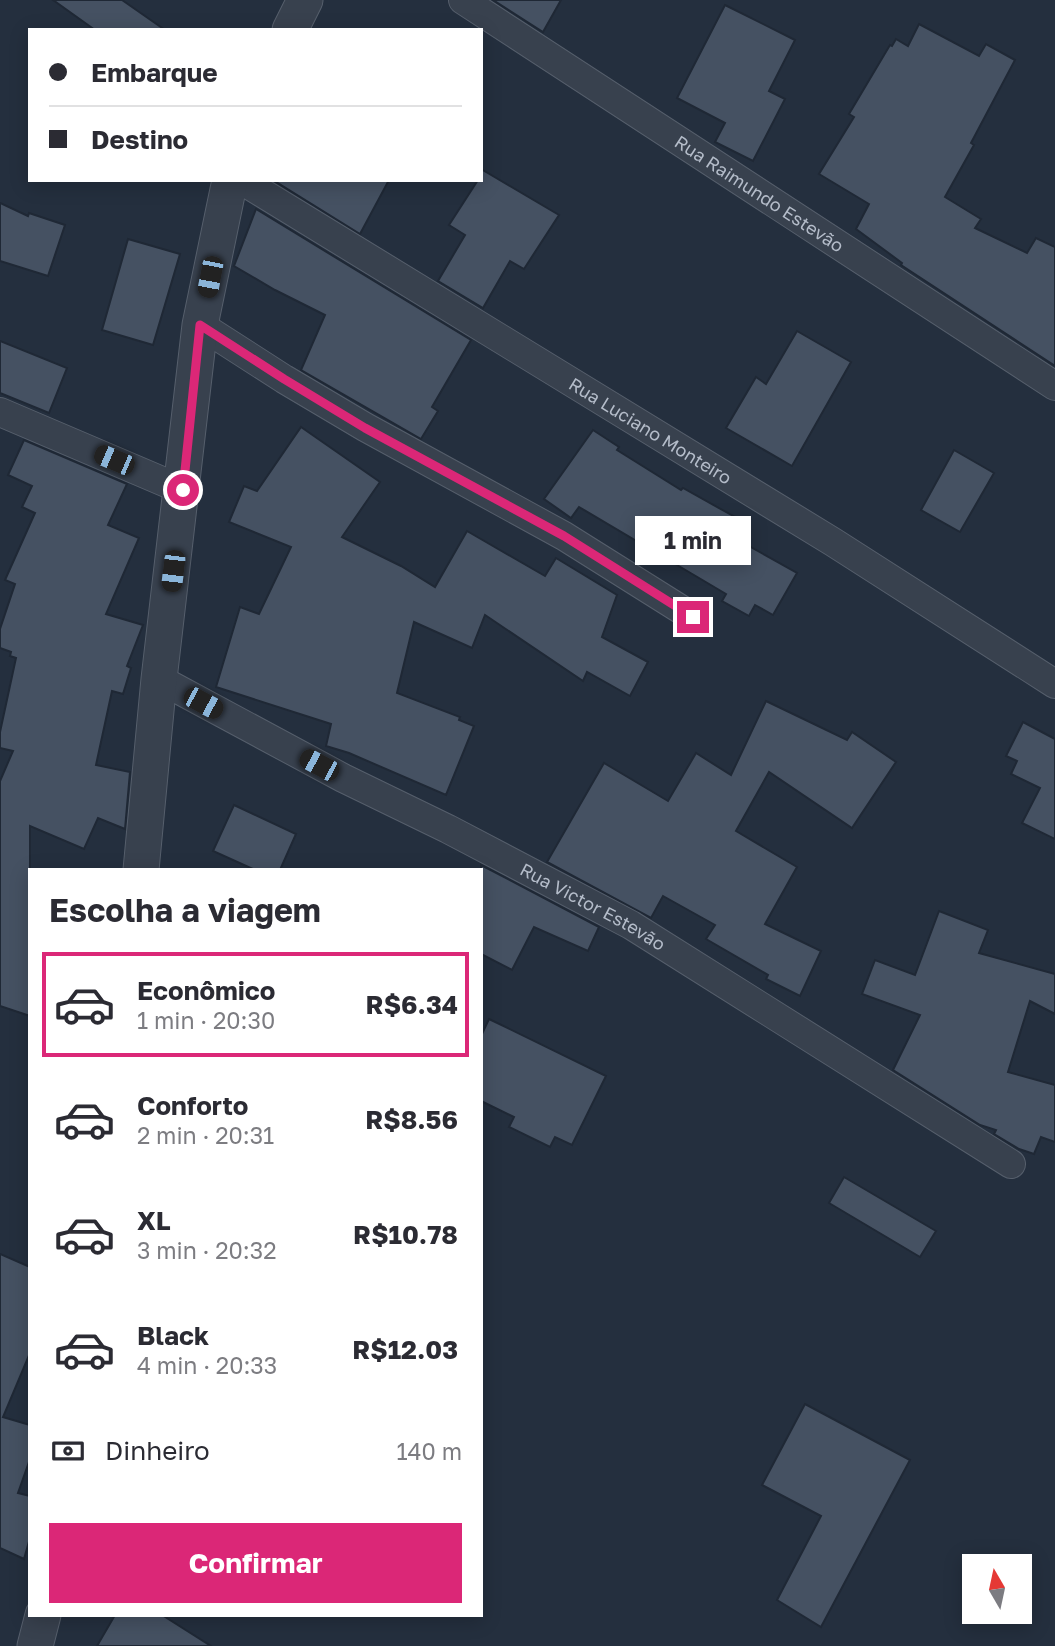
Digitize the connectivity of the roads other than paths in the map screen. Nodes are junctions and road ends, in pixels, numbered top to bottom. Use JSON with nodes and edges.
{"nodes":[{"id":1,"x":305,"y":0,"type":"edge"},
{"id":2,"x":463,"y":0,"type":"edge"},
{"id":3,"x":291,"y":28,"type":"edge"},
{"id":4,"x":230,"y":182,"type":"edge"},
{"id":5,"x":244,"y":182,"type":"edge"},
{"id":6,"x":200,"y":325,"type":"junction"},
{"id":7,"x":1055,"y":386,"type":"edge"},
{"id":8,"x":0,"y":412,"type":"edge"},
{"id":9,"x":183,"y":490,"type":"junction"},
{"id":10,"x":693,"y":617,"type":"dead end"},
{"id":11,"x":159,"y":679,"type":"junction"},
{"id":12,"x":1055,"y":684,"type":"edge"},
{"id":13,"x":141,"y":868,"type":"edge"},
{"id":14,"x":1011,"y":1164,"type":"dead end"},
{"id":15,"x":42,"y":1617,"type":"edge"},
{"id":16,"x":35,"y":1646,"type":"edge"}],
"edges":[{"from":1,"to":3,"type":"street"},
{"from":2,"to":7,"type":"street","name":"Rua Raimundo Estevão"},
{"from":4,"to":6,"type":"street"},
{"from":5,"to":12,"type":"street","name":"Rua Luciano Monteiro"},
{"from":6,"to":9,"type":"street"},
{"from":6,"to":10,"type":"street"},
{"from":8,"to":9,"type":"street"},
{"from":9,"to":11,"type":"street"},
{"from":11,"to":13,"type":"street"},
{"from":11,"to":14,"type":"street","name":"Rua Victor Estevão"},
{"from":15,"to":16,"type":"street"}]}
